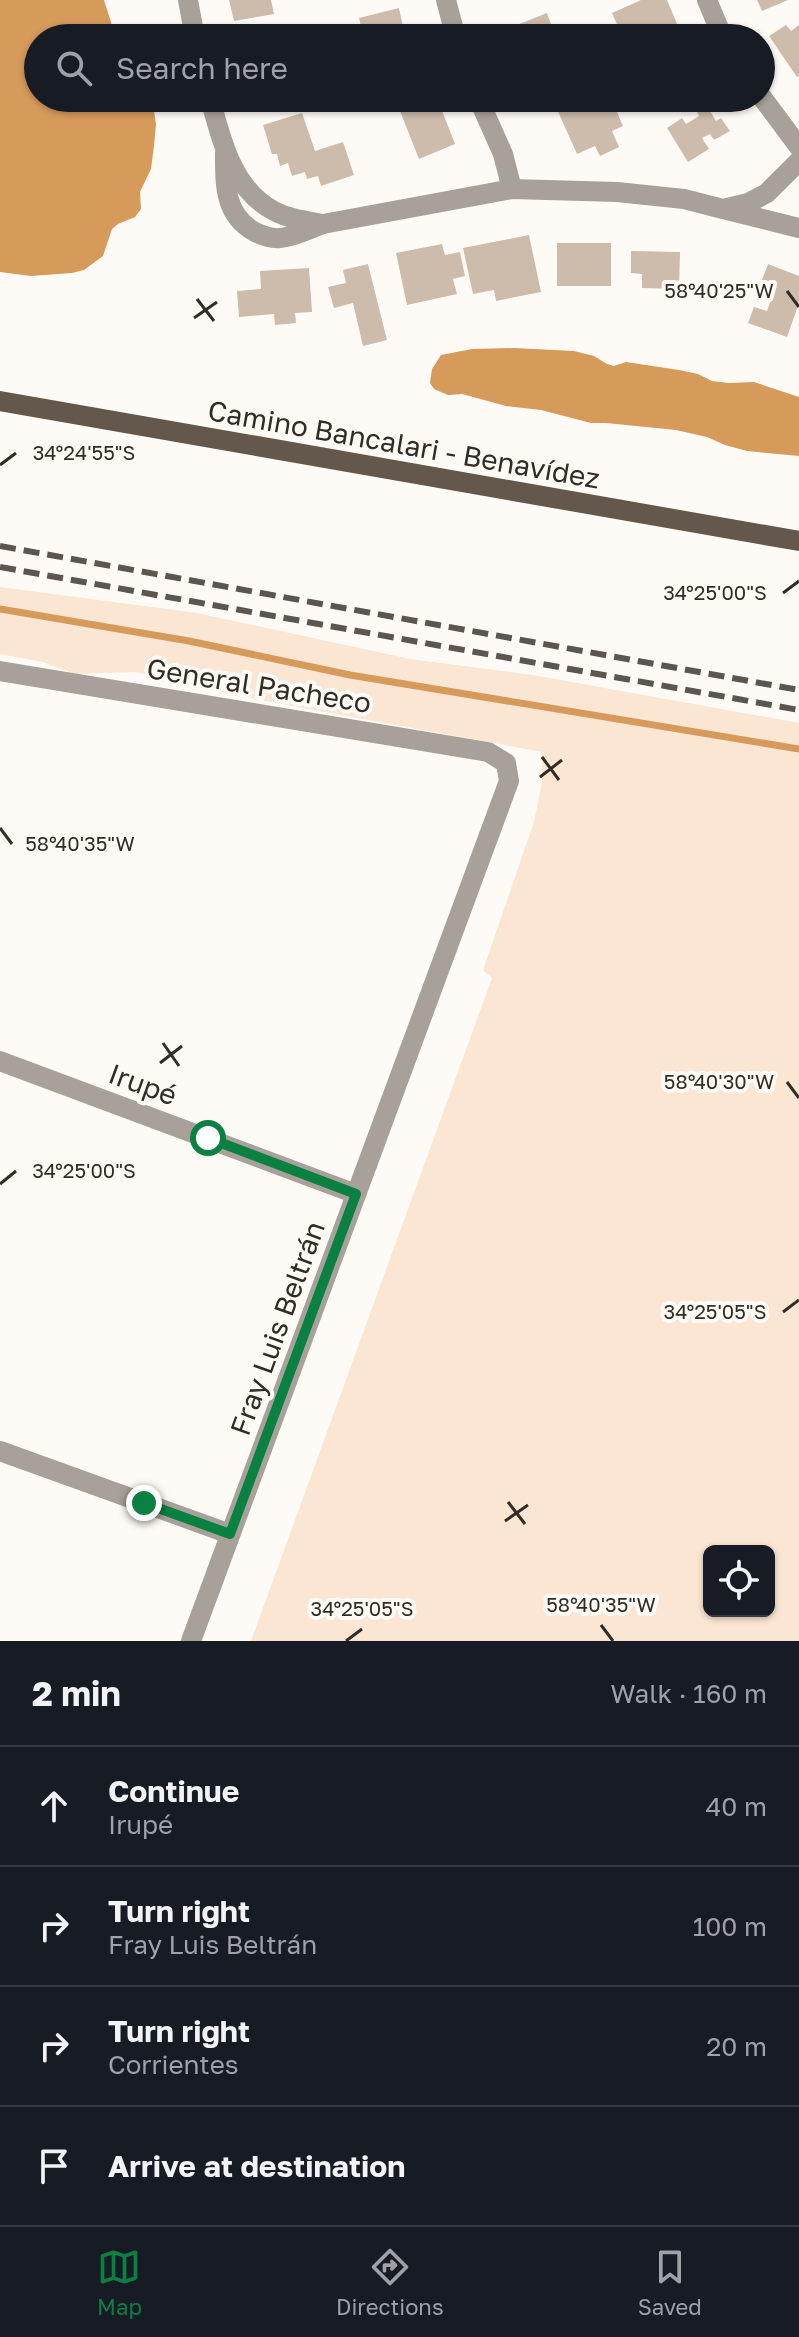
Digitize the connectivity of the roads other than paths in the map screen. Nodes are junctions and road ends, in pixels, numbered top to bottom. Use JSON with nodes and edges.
{"nodes":[{"id":1,"x":188,"y":0,"type":"edge"},
{"id":2,"x":446,"y":0,"type":"edge"},
{"id":3,"x":707,"y":0,"type":"edge"},
{"id":4,"x":192,"y":24,"type":"edge"},
{"id":5,"x":452,"y":24,"type":"edge"},
{"id":6,"x":717,"y":24,"type":"edge"},
{"id":7,"x":214,"y":112,"type":"edge"},
{"id":8,"x":484,"y":112,"type":"edge"},
{"id":9,"x":773,"y":112,"type":"edge"},
{"id":10,"x":799,"y":147,"type":"edge"},
{"id":11,"x":225,"y":153,"type":"junction"},
{"id":12,"x":799,"y":161,"type":"edge"},
{"id":13,"x":512,"y":189,"type":"junction"},
{"id":14,"x":723,"y":209,"type":"junction"},
{"id":15,"x":323,"y":224,"type":"junction"},
{"id":16,"x":799,"y":228,"type":"edge"},
{"id":17,"x":0,"y":401,"type":"edge"},
{"id":18,"x":799,"y":541,"type":"edge"},
{"id":19,"x":0,"y":671,"type":"edge"},
{"id":20,"x":506,"y":763,"type":"joint"},
{"id":21,"x":0,"y":1061,"type":"edge"},
{"id":22,"x":356,"y":1194,"type":"junction"},
{"id":23,"x":0,"y":1451,"type":"edge"},
{"id":24,"x":230,"y":1534,"type":"junction"},
{"id":25,"x":191,"y":1641,"type":"edge"}],
"edges":[{"from":1,"to":4,"type":"street"},
{"from":2,"to":5,"type":"street"},
{"from":3,"to":6,"type":"street"},
{"from":7,"to":11,"type":"street"},
{"from":8,"to":13,"type":"street"},
{"from":9,"to":10,"type":"street"},
{"from":11,"to":15,"type":"street"},
{"from":11,"to":15,"type":"street"},
{"from":12,"to":14,"type":"street"},
{"from":13,"to":14,"type":"street"},
{"from":13,"to":15,"type":"street"},
{"from":14,"to":16,"type":"street"},
{"from":17,"to":18,"type":"main road","name":"Camino Bancalari - Benavídez"},
{"from":19,"to":20,"type":"street","name":"General Pacheco"},
{"from":20,"to":22,"type":"street","name":"Fray Luis Beltrán"},
{"from":21,"to":22,"type":"street","name":"Irupé"},
{"from":22,"to":24,"type":"street","name":"Fray Luis Beltrán"},
{"from":23,"to":24,"type":"street"},
{"from":24,"to":25,"type":"street","name":"Fray Luis Beltrán"}]}
